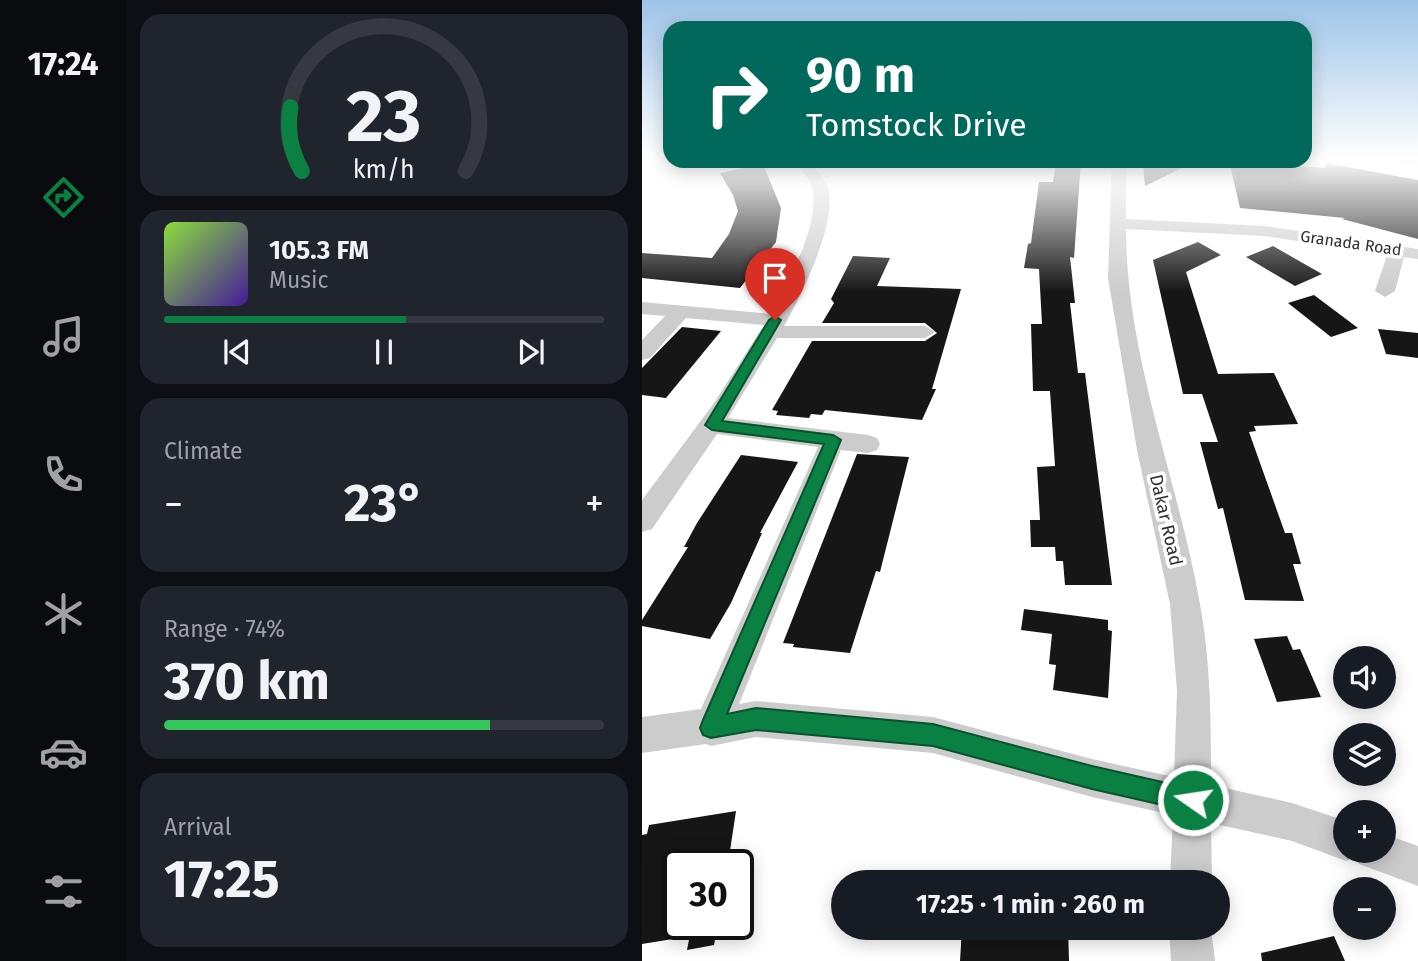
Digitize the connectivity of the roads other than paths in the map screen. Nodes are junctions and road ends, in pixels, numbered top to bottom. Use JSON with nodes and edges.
{"nodes":[{"id":1,"x":820,"y":203,"type":"edge"},
{"id":2,"x":1117,"y":203,"type":"edge"},
{"id":3,"x":1116,"y":223,"type":"junction"},
{"id":4,"x":1397,"y":250,"type":"junction"},
{"id":5,"x":1418,"y":254,"type":"edge"},
{"id":6,"x":1385,"y":291,"type":"dead end"},
{"id":7,"x":642,"y":308,"type":"edge"},
{"id":8,"x":680,"y":312,"type":"junction"},
{"id":9,"x":772,"y":326,"type":"junction"},
{"id":10,"x":925,"y":332,"type":"dead end"},
{"id":11,"x":642,"y":353,"type":"edge"},
{"id":12,"x":712,"y":425,"type":"junction"},
{"id":13,"x":833,"y":440,"type":"junction"},
{"id":14,"x":868,"y":444,"type":"dead end"},
{"id":15,"x":642,"y":521,"type":"edge"},
{"id":16,"x":711,"y":728,"type":"junction"},
{"id":17,"x":642,"y":735,"type":"edge"},
{"id":18,"x":1193,"y":800,"type":"junction"},
{"id":19,"x":1333,"y":836,"type":"edge"},
{"id":20,"x":1396,"y":858,"type":"edge"},
{"id":21,"x":1418,"y":866,"type":"edge"},
{"id":22,"x":1191,"y":870,"type":"edge"},
{"id":23,"x":1191,"y":940,"type":"edge"},
{"id":24,"x":1193,"y":961,"type":"edge"}],
"edges":[{"from":1,"to":9,"type":"street"},
{"from":2,"to":3,"type":"street","name":"Dakar Road"},
{"from":3,"to":4,"type":"street","name":"Granada Road"},
{"from":3,"to":18,"type":"street","name":"Dakar Road"},
{"from":4,"to":5,"type":"street","name":"Granada Road"},
{"from":4,"to":6,"type":"street"},
{"from":7,"to":8,"type":"street"},
{"from":8,"to":9,"type":"street"},
{"from":8,"to":11,"type":"street"},
{"from":9,"to":10,"type":"street"},
{"from":9,"to":12,"type":"street"},
{"from":12,"to":13,"type":"street"},
{"from":12,"to":15,"type":"street"},
{"from":13,"to":14,"type":"street"},
{"from":13,"to":16,"type":"street"},
{"from":16,"to":17,"type":"street"},
{"from":16,"to":18,"type":"street"},
{"from":18,"to":19,"type":"street"},
{"from":18,"to":22,"type":"street","name":"Dakar Road"},
{"from":20,"to":21,"type":"street"},
{"from":23,"to":24,"type":"street"}]}
